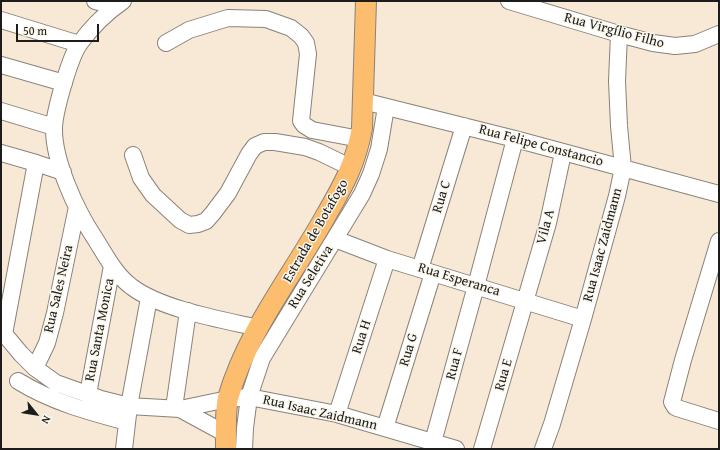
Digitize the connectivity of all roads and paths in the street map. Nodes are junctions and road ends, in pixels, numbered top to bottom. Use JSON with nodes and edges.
{"nodes":[{"id":1,"x":95,"y":1,"type":"edge"},
{"id":2,"x":366,"y":1,"type":"edge"},
{"id":3,"x":509,"y":1,"type":"edge"},
{"id":4,"x":119,"y":4,"type":"edge"},
{"id":5,"x":1,"y":20,"type":"edge"},
{"id":6,"x":619,"y":34,"type":"junction"},
{"id":7,"x":719,"y":34,"type":"edge"},
{"id":8,"x":166,"y":43,"type":"dead end"},
{"id":9,"x":79,"y":44,"type":"junction"},
{"id":10,"x":1,"y":65,"type":"edge"},
{"id":11,"x":64,"y":83,"type":"junction"},
{"id":12,"x":363,"y":102,"type":"junction"},
{"id":13,"x":386,"y":107,"type":"junction"},
{"id":14,"x":1,"y":111,"type":"edge"},
{"id":15,"x":464,"y":126,"type":"junction"},
{"id":16,"x":54,"y":127,"type":"junction"},
{"id":17,"x":360,"y":139,"type":"junction"},
{"id":18,"x":515,"y":139,"type":"junction"},
{"id":19,"x":1,"y":153,"type":"edge"},
{"id":20,"x":563,"y":153,"type":"junction"},
{"id":21,"x":133,"y":155,"type":"dead end"},
{"id":22,"x":36,"y":163,"type":"junction"},
{"id":23,"x":352,"y":168,"type":"junction"},
{"id":24,"x":623,"y":168,"type":"junction"},
{"id":25,"x":63,"y":172,"type":"junction"},
{"id":26,"x":719,"y":194,"type":"edge"},
{"id":27,"x":77,"y":207,"type":"junction"},
{"id":28,"x":336,"y":239,"type":"junction"},
{"id":29,"x":719,"y":242,"type":"edge"},
{"id":30,"x":387,"y":259,"type":"junction"},
{"id":31,"x":112,"y":266,"type":"junction"},
{"id":32,"x":426,"y":271,"type":"junction"},
{"id":33,"x":476,"y":286,"type":"junction"},
{"id":34,"x":149,"y":298,"type":"junction"},
{"id":35,"x":525,"y":300,"type":"junction"},
{"id":36,"x":188,"y":310,"type":"junction"},
{"id":37,"x":583,"y":319,"type":"junction"},
{"id":38,"x":258,"y":328,"type":"junction"},
{"id":39,"x":2,"y":332,"type":"edge"},
{"id":40,"x":35,"y":368,"type":"junction"},
{"id":41,"x":239,"y":369,"type":"junction"},
{"id":42,"x":18,"y":381,"type":"dead end"},
{"id":43,"x":88,"y":394,"type":"junction"},
{"id":44,"x":249,"y":397,"type":"junction"},
{"id":45,"x":228,"y":399,"type":"junction"},
{"id":46,"x":177,"y":409,"type":"junction"},
{"id":47,"x":128,"y":414,"type":"junction"},
{"id":48,"x":337,"y":414,"type":"junction"},
{"id":49,"x":719,"y":421,"type":"edge"},
{"id":50,"x":385,"y":428,"type":"junction"},
{"id":51,"x":226,"y":442,"type":"edge"},
{"id":52,"x":433,"y":442,"type":"junction"},
{"id":53,"x":124,"y":449,"type":"edge"},
{"id":54,"x":244,"y":449,"type":"edge"},
{"id":55,"x":456,"y":449,"type":"edge"},
{"id":56,"x":482,"y":449,"type":"edge"},
{"id":57,"x":543,"y":449,"type":"edge"}],
"edges":[{"from":1,"to":4,"type":"street"},
{"from":2,"to":12,"type":"main road","name":"Estrada de Botafogo"},
{"from":3,"to":6,"type":"street","name":"Rua Virgílio Filho"},
{"from":4,"to":9,"type":"street"},
{"from":5,"to":9,"type":"street"},
{"from":6,"to":7,"type":"street","name":"Rua Virgílio Filho"},
{"from":6,"to":24,"type":"street","name":"Rua Isaac Zaidmann"},
{"from":8,"to":17,"type":"street"},
{"from":9,"to":11,"type":"street"},
{"from":10,"to":11,"type":"street"},
{"from":11,"to":16,"type":"street"},
{"from":12,"to":13,"type":"street","name":"Rua Felipe Constancio"},
{"from":12,"to":17,"type":"main road","name":"Estrada de Botafogo"},
{"from":13,"to":15,"type":"street","name":"Rua Felipe Constancio"},
{"from":13,"to":28,"type":"street","name":"Rua Seletiva"},
{"from":14,"to":16,"type":"street"},
{"from":15,"to":18,"type":"street","name":"Rua Felipe Constancio"},
{"from":15,"to":32,"type":"street","name":"Rua C"},
{"from":16,"to":25,"type":"street"},
{"from":17,"to":23,"type":"main road","name":"Estrada de Botafogo"},
{"from":18,"to":20,"type":"street","name":"Rua Felipe Constancio"},
{"from":18,"to":33,"type":"street","name":"Rua F"},
{"from":19,"to":22,"type":"street"},
{"from":20,"to":24,"type":"street","name":"Rua Felipe Constancio"},
{"from":20,"to":35,"type":"street","name":"Vila A"},
{"from":21,"to":23,"type":"street"},
{"from":22,"to":25,"type":"street"},
{"from":22,"to":39,"type":"street"},
{"from":23,"to":38,"type":"main road","name":"Estrada de Botafogo"},
{"from":24,"to":26,"type":"street","name":"Rua Felipe Constancio"},
{"from":24,"to":37,"type":"street","name":"Rua Isaac Zaidmann"},
{"from":25,"to":27,"type":"street"},
{"from":27,"to":31,"type":"street"},
{"from":27,"to":40,"type":"street","name":"Rua Sales Neira"},
{"from":28,"to":30,"type":"street","name":"Rua Esperanca"},
{"from":28,"to":44,"type":"street","name":"Rua Seletiva"},
{"from":29,"to":49,"type":"street"},
{"from":30,"to":32,"type":"street","name":"Rua Esperanca"},
{"from":30,"to":48,"type":"street","name":"Rua H"},
{"from":31,"to":34,"type":"street"},
{"from":31,"to":43,"type":"street","name":"Rua Santa Monica"},
{"from":32,"to":33,"type":"street","name":"Rua Esperanca"},
{"from":32,"to":50,"type":"street","name":"Rua G"},
{"from":33,"to":35,"type":"street","name":"Rua Esperanca"},
{"from":33,"to":52,"type":"street","name":"Rua F"},
{"from":34,"to":36,"type":"street"},
{"from":34,"to":47,"type":"street"},
{"from":35,"to":37,"type":"street","name":"Rua Esperanca"},
{"from":35,"to":56,"type":"street","name":"Rua E"},
{"from":36,"to":38,"type":"street"},
{"from":36,"to":46,"type":"street"},
{"from":37,"to":57,"type":"street","name":"Rua Isaac Zaidmann"},
{"from":38,"to":41,"type":"main road","name":"Estrada de Botafogo"},
{"from":39,"to":40,"type":"street"},
{"from":40,"to":43,"type":"street"},
{"from":41,"to":44,"type":"street"},
{"from":41,"to":45,"type":"main road","name":"Estrada de Botafogo"},
{"from":42,"to":47,"type":"street"},
{"from":43,"to":47,"type":"street"},
{"from":44,"to":45,"type":"street","name":"Rua Isaac Zaidmann"},
{"from":44,"to":48,"type":"street","name":"Rua Isaac Zaidmann"},
{"from":44,"to":54,"type":"street","name":"Rua Seletiva"},
{"from":45,"to":46,"type":"street","name":"Rua Isaac Zaidmann"},
{"from":45,"to":51,"type":"main road","name":"Estrada de Botafogo"},
{"from":46,"to":47,"type":"street"},
{"from":46,"to":51,"type":"street"},
{"from":47,"to":53,"type":"street"},
{"from":48,"to":50,"type":"street","name":"Rua Isaac Zaidmann"},
{"from":50,"to":52,"type":"street","name":"Rua Isaac Zaidmann"},
{"from":52,"to":55,"type":"street","name":"Rua Isaac Zaidmann"}]}
